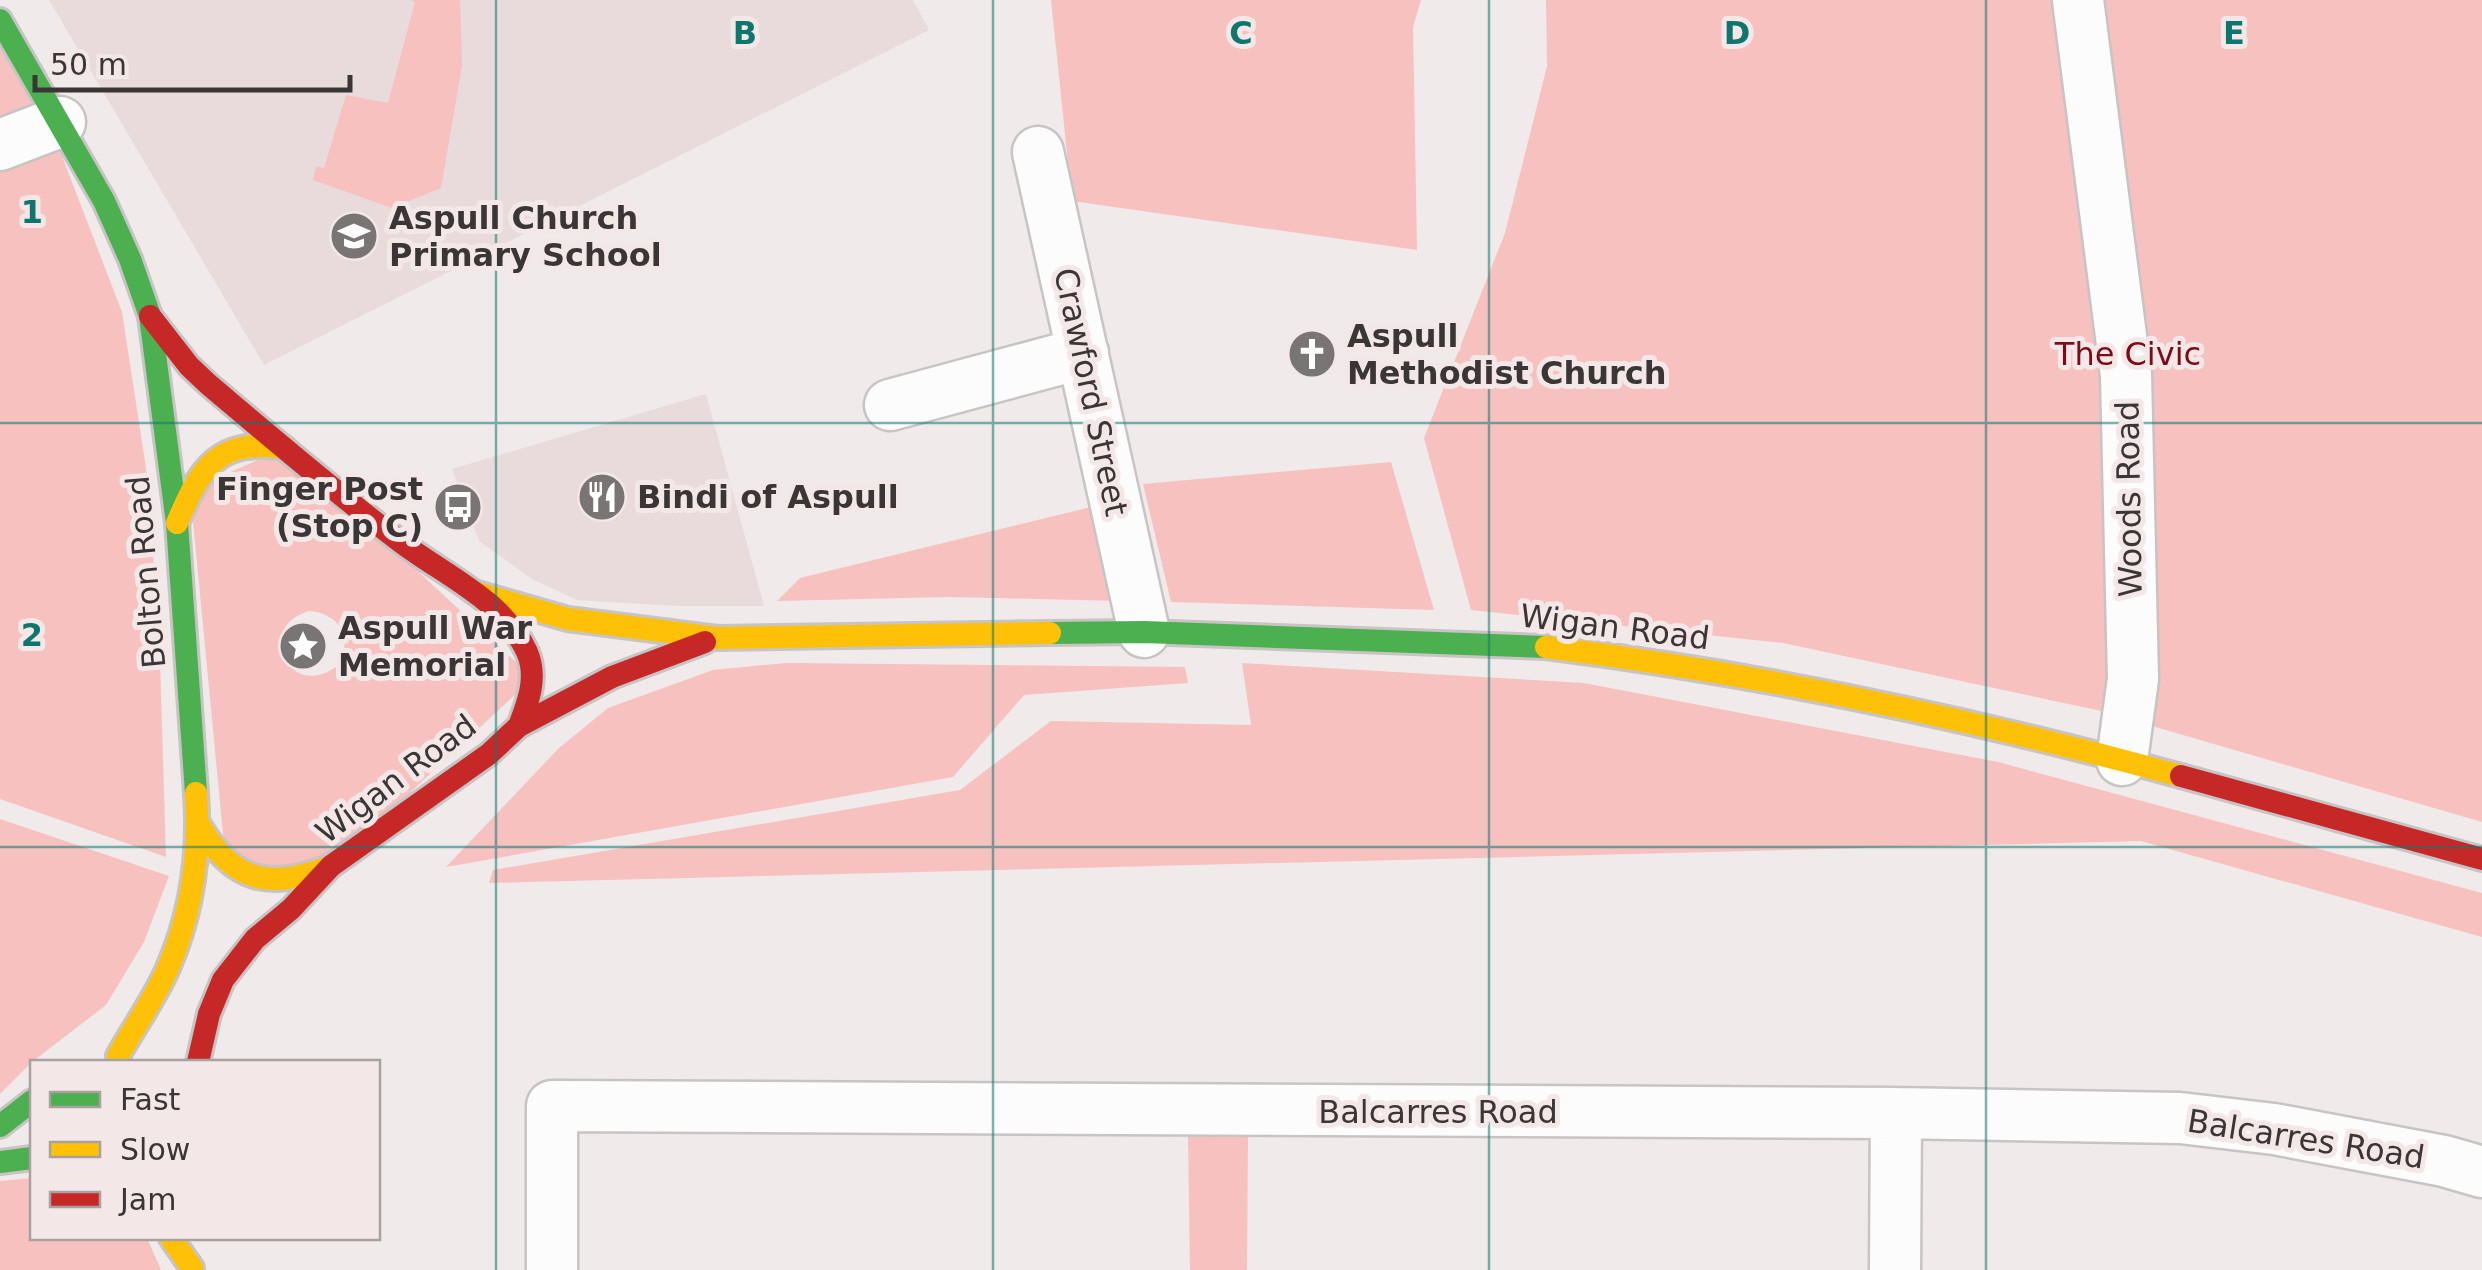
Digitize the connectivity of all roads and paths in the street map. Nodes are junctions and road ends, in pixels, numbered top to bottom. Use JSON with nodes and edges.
{"nodes":[{"id":1,"x":2078,"y":0,"type":"edge"},
{"id":2,"x":0,"y":20,"type":"edge"},
{"id":3,"x":60,"y":122,"type":"junction"},
{"id":4,"x":0,"y":145,"type":"edge"},
{"id":5,"x":1038,"y":152,"type":"dead end"},
{"id":6,"x":150,"y":316,"type":"junction"},
{"id":7,"x":1083,"y":352,"type":"junction"},
{"id":8,"x":890,"y":405,"type":"dead end"},
{"id":9,"x":285,"y":448,"type":"junction"},
{"id":10,"x":178,"y":524,"type":"junction"},
{"id":11,"x":476,"y":593,"type":"junction"},
{"id":12,"x":1144,"y":632,"type":"junction"},
{"id":13,"x":718,"y":638,"type":"junction"},
{"id":14,"x":519,"y":726,"type":"junction"},
{"id":15,"x":2122,"y":760,"type":"junction"},
{"id":16,"x":198,"y":823,"type":"junction"},
{"id":17,"x":2482,"y":859,"type":"edge"},
{"id":18,"x":331,"y":866,"type":"junction"},
{"id":19,"x":120,"y":1058,"type":"edge"},
{"id":20,"x":198,"y":1060,"type":"edge"},
{"id":21,"x":30,"y":1103,"type":"edge"},
{"id":22,"x":1896,"y":1114,"type":"junction"},
{"id":23,"x":0,"y":1126,"type":"edge"},
{"id":24,"x":30,"y":1158,"type":"edge"},
{"id":25,"x":0,"y":1162,"type":"edge"},
{"id":26,"x":2482,"y":1172,"type":"edge"},
{"id":27,"x":173,"y":1240,"type":"edge"},
{"id":28,"x":191,"y":1240,"type":"edge"},
{"id":29,"x":192,"y":1269,"type":"edge"},
{"id":30,"x":552,"y":1270,"type":"edge"},
{"id":31,"x":1895,"y":1270,"type":"edge"}],
"edges":[{"from":1,"to":15,"type":"street","name":"Woods Road"},
{"from":2,"to":3,"type":"main road","name":"Bolton Road"},
{"from":3,"to":4,"type":"street"},
{"from":3,"to":6,"type":"main road","name":"Bolton Road"},
{"from":5,"to":7,"type":"street","name":"Crawford Street"},
{"from":6,"to":9,"type":"main road","name":"Bolton Road"},
{"from":6,"to":10,"type":"main road","name":"Bolton Road"},
{"from":7,"to":8,"type":"street"},
{"from":7,"to":12,"type":"street","name":"Crawford Street"},
{"from":9,"to":10,"type":"main road"},
{"from":9,"to":11,"type":"main road","name":"Bolton Road"},
{"from":10,"to":16,"type":"main road","name":"Bolton Road"},
{"from":11,"to":13,"type":"main road","name":"Wigan Road"},
{"from":11,"to":14,"type":"main road"},
{"from":12,"to":13,"type":"main road","name":"Wigan Road"},
{"from":12,"to":15,"type":"main road","name":"Wigan Road"},
{"from":13,"to":14,"type":"main road","name":"Wigan Road"},
{"from":14,"to":18,"type":"main road","name":"Wigan Road"},
{"from":15,"to":17,"type":"main road","name":"Wigan Road"},
{"from":16,"to":18,"type":"main road","name":"Bolton Road"},
{"from":16,"to":19,"type":"main road","name":"Bolton Road"},
{"from":18,"to":20,"type":"main road","name":"Wigan Road"},
{"from":21,"to":23,"type":"main road"},
{"from":22,"to":26,"type":"street","name":"Balcarres Road"},
{"from":22,"to":30,"type":"street","name":"Balcarres Road"},
{"from":22,"to":31,"type":"street"},
{"from":24,"to":25,"type":"main road"},
{"from":27,"to":29,"type":"main road"},
{"from":28,"to":29,"type":"main road"}]}
